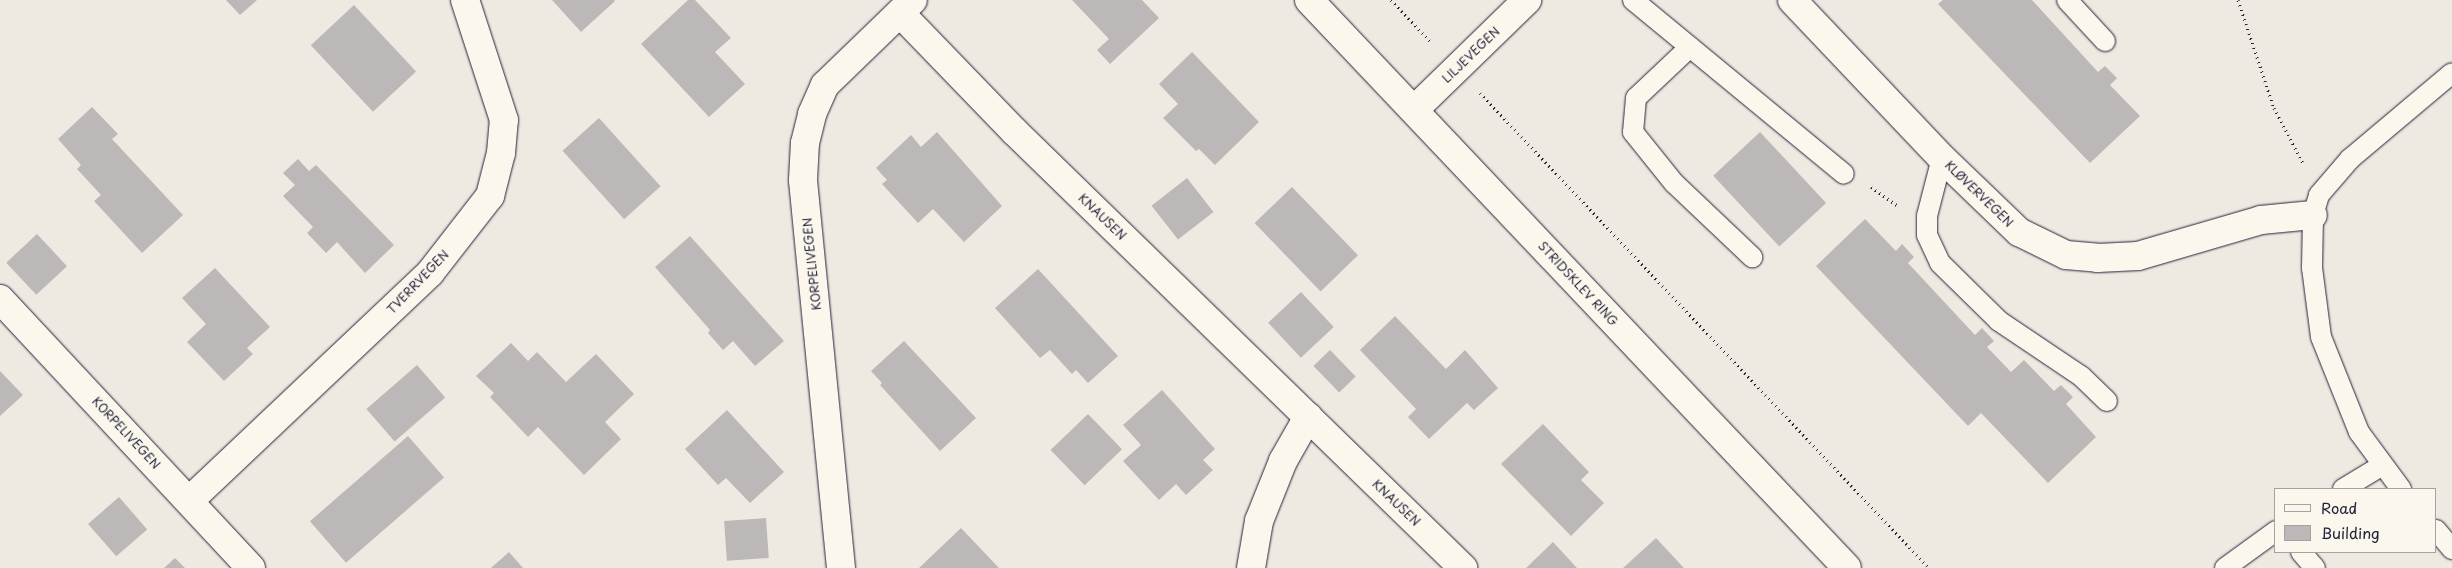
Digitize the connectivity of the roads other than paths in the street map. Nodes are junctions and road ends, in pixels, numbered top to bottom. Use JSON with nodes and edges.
{"nodes":[{"id":1,"x":465,"y":0,"type":"edge"},
{"id":2,"x":1309,"y":0,"type":"edge"},
{"id":3,"x":1527,"y":0,"type":"edge"},
{"id":4,"x":1633,"y":0,"type":"edge"},
{"id":5,"x":1792,"y":0,"type":"edge"},
{"id":6,"x":2067,"y":0,"type":"edge"},
{"id":7,"x":907,"y":7,"type":"edge"},
{"id":8,"x":2105,"y":41,"type":"dead end"},
{"id":9,"x":1690,"y":47,"type":"junction"},
{"id":10,"x":2452,"y":73,"type":"edge"},
{"id":11,"x":1414,"y":110,"type":"junction"},
{"id":12,"x":1942,"y":158,"type":"junction"},
{"id":13,"x":1844,"y":174,"type":"road end"},
{"id":14,"x":2316,"y":205,"type":"junction"},
{"id":15,"x":1752,"y":258,"type":"dead end"},
{"id":16,"x":0,"y":300,"type":"edge"},
{"id":17,"x":2107,"y":401,"type":"dead end"},
{"id":18,"x":1308,"y":417,"type":"junction"},
{"id":19,"x":2381,"y":466,"type":"junction"},
{"id":20,"x":2345,"y":488,"type":"edge"},
{"id":21,"x":2400,"y":488,"type":"edge"},
{"id":22,"x":190,"y":502,"type":"junction"},
{"id":23,"x":2437,"y":531,"type":"edge"},
{"id":24,"x":2274,"y":532,"type":"edge"},
{"id":25,"x":2452,"y":548,"type":"edge"},
{"id":26,"x":2302,"y":553,"type":"edge"},
{"id":27,"x":251,"y":568,"type":"edge"},
{"id":28,"x":841,"y":568,"type":"edge"},
{"id":29,"x":1251,"y":568,"type":"edge"},
{"id":30,"x":1464,"y":568,"type":"edge"},
{"id":31,"x":1847,"y":568,"type":"edge"},
{"id":32,"x":2225,"y":568,"type":"edge"},
{"id":33,"x":2315,"y":568,"type":"edge"}],
"edges":[{"from":1,"to":22,"type":"street","name":"TVERRVEGEN"},
{"from":2,"to":11,"type":"street","name":"STRIDSKLEV RING"},
{"from":3,"to":11,"type":"street","name":"LILJEVEGEN"},
{"from":4,"to":9,"type":"lane"},
{"from":5,"to":12,"type":"street","name":"KLØVERVEGEN"},
{"from":6,"to":8,"type":"lane"},
{"from":7,"to":18,"type":"street","name":"KNAUSEN"},
{"from":7,"to":28,"type":"street","name":"KORPELIVEGEN"},
{"from":9,"to":13,"type":"lane"},
{"from":9,"to":15,"type":"lane"},
{"from":10,"to":14,"type":"lane"},
{"from":11,"to":31,"type":"street","name":"STRIDSKLEV RING"},
{"from":12,"to":14,"type":"street","name":"KLØVERVEGEN"},
{"from":12,"to":17,"type":"lane"},
{"from":14,"to":19,"type":"lane"},
{"from":16,"to":22,"type":"street","name":"KORPELIVEGEN"},
{"from":18,"to":29,"type":"street"},
{"from":18,"to":30,"type":"street","name":"KNAUSEN"},
{"from":19,"to":20,"type":"lane"},
{"from":19,"to":21,"type":"lane"},
{"from":22,"to":27,"type":"street","name":"KORPELIVEGEN"},
{"from":23,"to":25,"type":"lane"},
{"from":24,"to":32,"type":"lane"},
{"from":26,"to":33,"type":"lane"}]}
